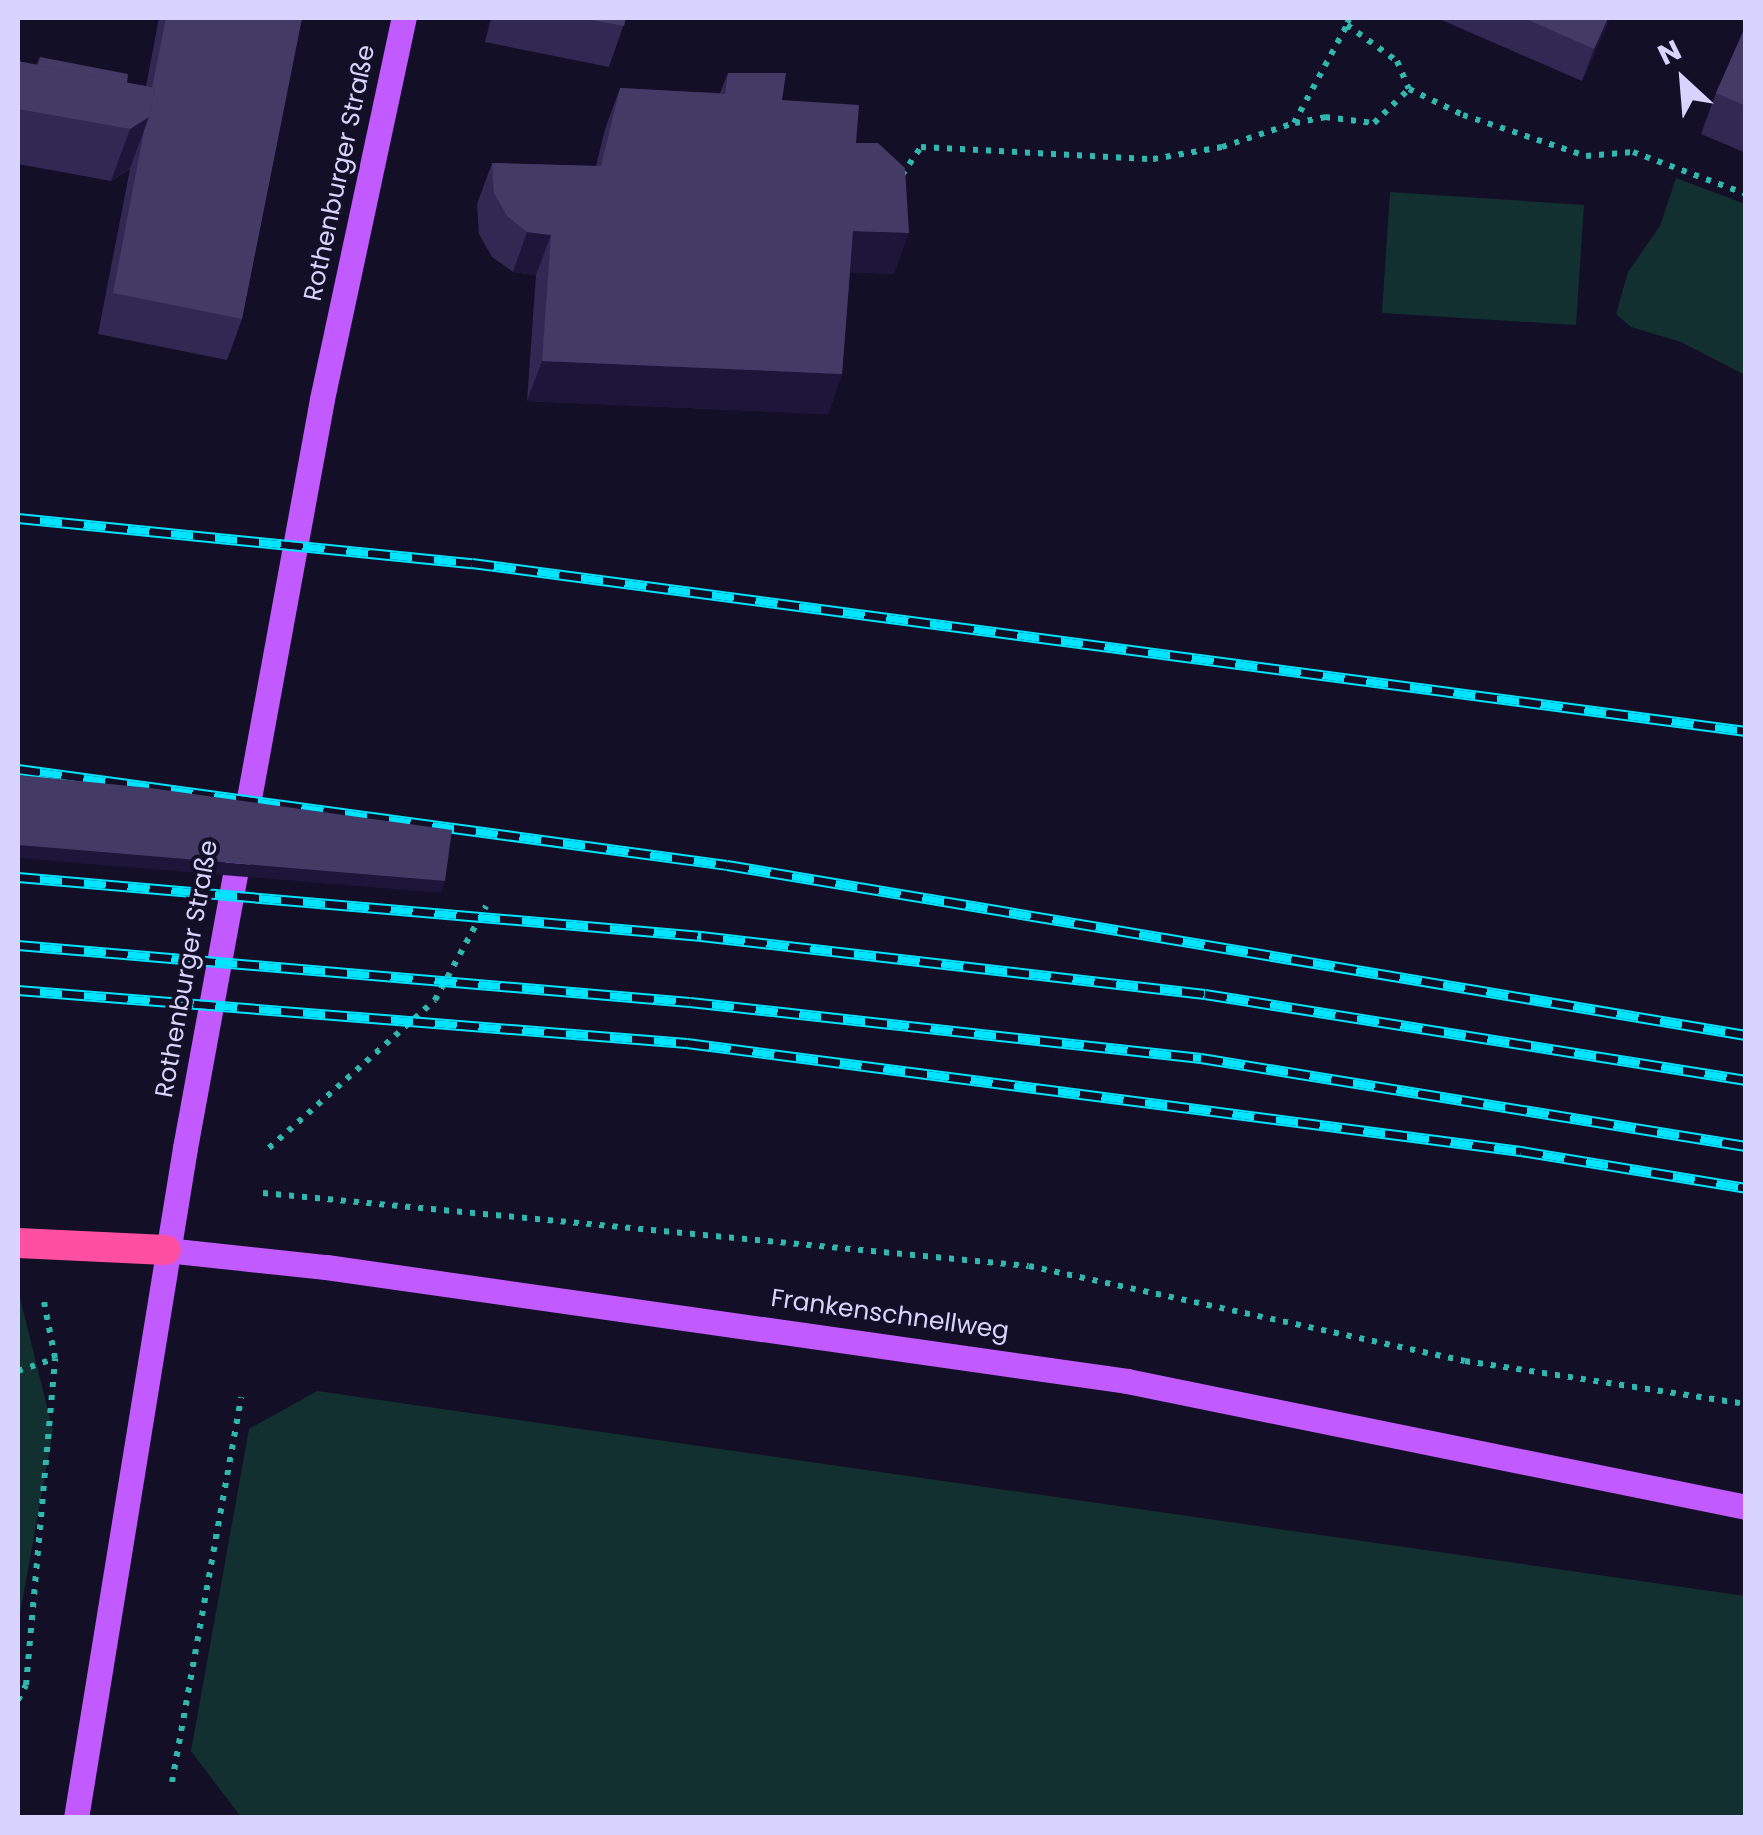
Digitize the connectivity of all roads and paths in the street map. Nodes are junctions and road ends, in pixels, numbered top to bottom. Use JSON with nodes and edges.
{"nodes":[{"id":1,"x":404,"y":18,"type":"edge"},
{"id":2,"x":1348,"y":21,"type":"edge"},
{"id":3,"x":1410,"y":89,"type":"junction"},
{"id":4,"x":1294,"y":123,"type":"junction"},
{"id":5,"x":903,"y":192,"type":"edge"},
{"id":6,"x":1746,"y":194,"type":"edge"},
{"id":7,"x":486,"y":906,"type":"dead end"},
{"id":8,"x":269,"y":1148,"type":"dead end"},
{"id":9,"x":263,"y":1192,"type":"dead end"},
{"id":10,"x":29,"y":1244,"type":"edge"},
{"id":11,"x":166,"y":1250,"type":"junction"},
{"id":12,"x":55,"y":1358,"type":"junction"},
{"id":13,"x":18,"y":1371,"type":"edge"},
{"id":14,"x":241,"y":1396,"type":"dead end"},
{"id":15,"x":1746,"y":1404,"type":"edge"},
{"id":16,"x":1746,"y":1507,"type":"edge"},
{"id":17,"x":18,"y":1700,"type":"edge"},
{"id":18,"x":172,"y":1782,"type":"dead end"},
{"id":19,"x":76,"y":1818,"type":"edge"}],
"edges":[{"from":1,"to":11,"type":"main road","name":"Rothenburger Straße"},
{"from":2,"to":3,"type":"path"},
{"from":2,"to":4,"type":"path"},
{"from":3,"to":4,"type":"path"},
{"from":3,"to":6,"type":"path"},
{"from":4,"to":5,"type":"path"},
{"from":7,"to":8,"type":"path"},
{"from":9,"to":15,"type":"path"},
{"from":10,"to":11,"type":"highway","name":"Frankenschnellweg"},
{"from":10,"to":12,"type":"path"},
{"from":11,"to":16,"type":"main road","name":"Frankenschnellweg"},
{"from":11,"to":19,"type":"main road","name":"Rothenburger Straße"},
{"from":12,"to":13,"type":"path"},
{"from":12,"to":17,"type":"path"},
{"from":14,"to":18,"type":"path"}]}
